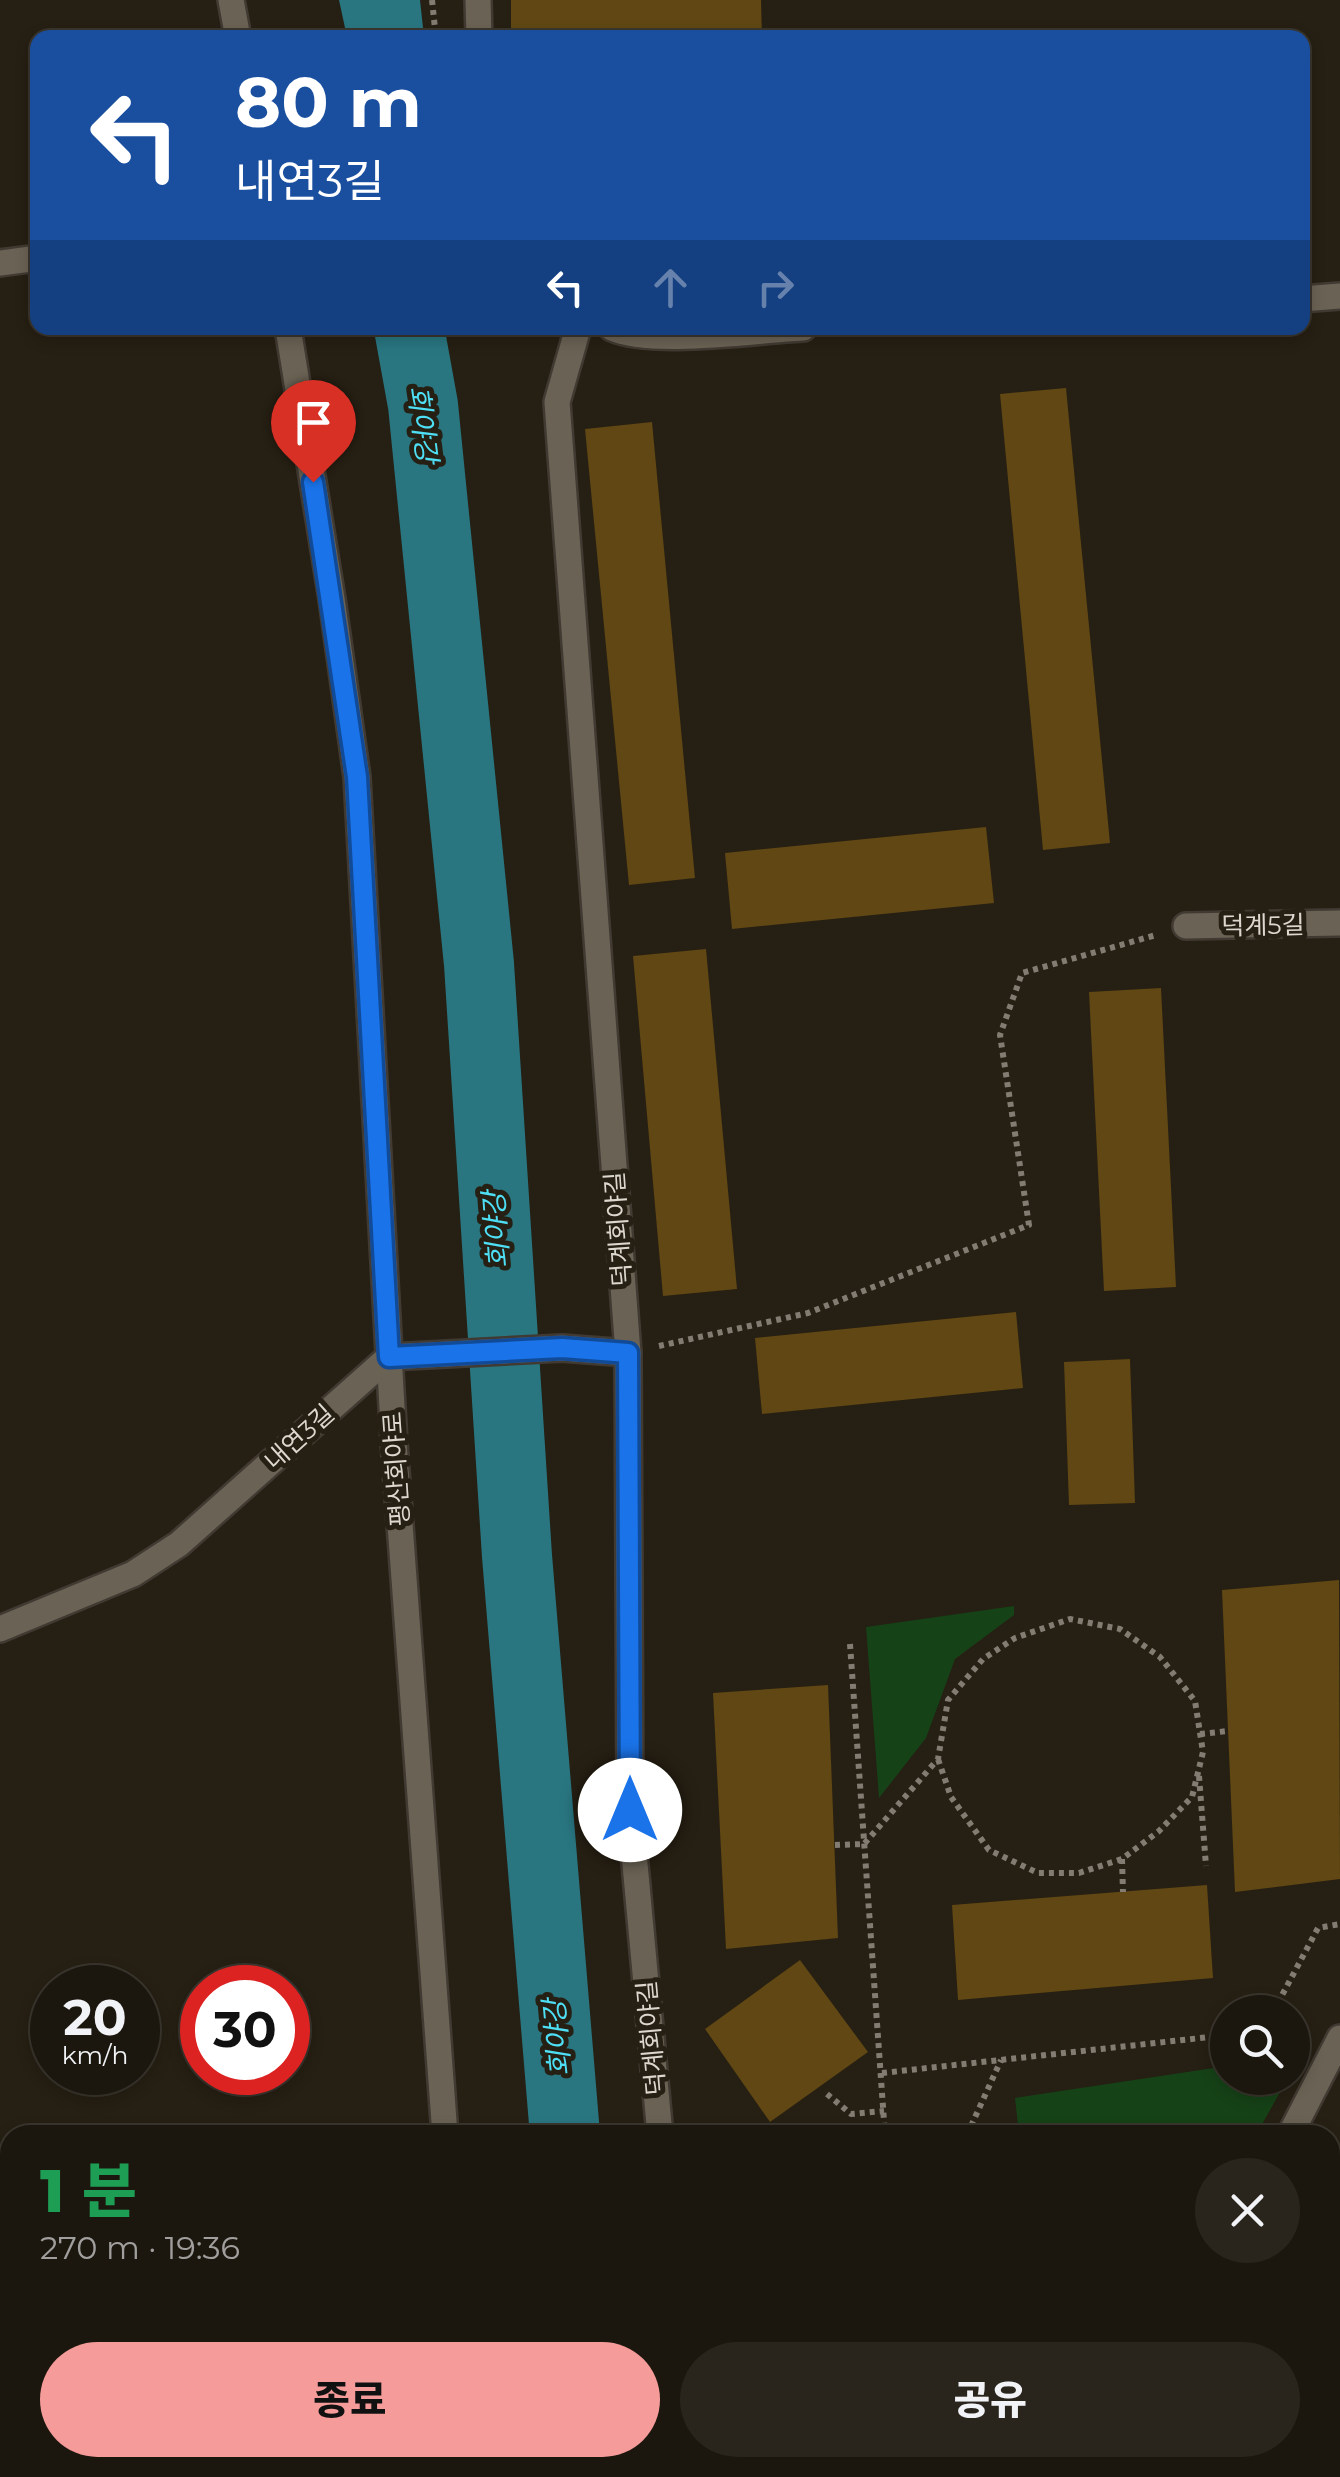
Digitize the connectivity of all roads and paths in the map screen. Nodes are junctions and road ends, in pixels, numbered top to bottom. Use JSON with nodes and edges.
{"nodes":[{"id":1,"x":231,"y":0,"type":"edge"},
{"id":2,"x":432,"y":0,"type":"edge"},
{"id":3,"x":478,"y":0,"type":"edge"},
{"id":4,"x":237,"y":30,"type":"edge"},
{"id":5,"x":435,"y":30,"type":"edge"},
{"id":6,"x":479,"y":30,"type":"edge"},
{"id":7,"x":30,"y":259,"type":"edge"},
{"id":8,"x":0,"y":263,"type":"edge"},
{"id":9,"x":1340,"y":296,"type":"edge"},
{"id":10,"x":1310,"y":298,"type":"edge"},
{"id":11,"x":289,"y":335,"type":"edge"},
{"id":12,"x":576,"y":335,"type":"edge"},
{"id":13,"x":1340,"y":923,"type":"edge"},
{"id":14,"x":1186,"y":926,"type":"joint"},
{"id":15,"x":628,"y":1353,"type":"junction"},
{"id":16,"x":389,"y":1357,"type":"junction"},
{"id":17,"x":0,"y":1629,"type":"edge"},
{"id":18,"x":850,"y":1644,"type":"dead end"},
{"id":19,"x":1228,"y":1731,"type":"dead end"},
{"id":20,"x":1200,"y":1734,"type":"junction"},
{"id":21,"x":938,"y":1759,"type":"junction"},
{"id":22,"x":1198,"y":1770,"type":"junction"},
{"id":23,"x":835,"y":1844,"type":"dead end"},
{"id":24,"x":864,"y":1844,"type":"junction"},
{"id":25,"x":1122,"y":1860,"type":"junction"},
{"id":26,"x":1206,"y":1866,"type":"dead end"},
{"id":27,"x":1124,"y":1892,"type":"dead end"},
{"id":28,"x":1340,"y":1924,"type":"edge"},
{"id":29,"x":1282,"y":1995,"type":"edge"},
{"id":30,"x":1210,"y":2036,"type":"edge"},
{"id":31,"x":1340,"y":2038,"type":"edge"},
{"id":32,"x":1001,"y":2060,"type":"junction"},
{"id":33,"x":882,"y":2072,"type":"junction"},
{"id":34,"x":827,"y":2094,"type":"dead end"},
{"id":35,"x":884,"y":2111,"type":"junction"},
{"id":36,"x":443,"y":2125,"type":"edge"},
{"id":37,"x":659,"y":2125,"type":"edge"},
{"id":38,"x":885,"y":2125,"type":"edge"},
{"id":39,"x":972,"y":2125,"type":"edge"},
{"id":40,"x":1295,"y":2125,"type":"edge"}],
"edges":[{"from":1,"to":4,"type":"street"},
{"from":2,"to":5,"type":"path"},
{"from":3,"to":6,"type":"street"},
{"from":7,"to":8,"type":"street"},
{"from":9,"to":10,"type":"street"},
{"from":11,"to":16,"type":"street","name":"평산회야로"},
{"from":12,"to":15,"type":"street","name":"덕계회야길"},
{"from":13,"to":14,"type":"street","name":"덕계5길"},
{"from":14,"to":15,"type":"path"},
{"from":15,"to":16,"type":"street"},
{"from":15,"to":37,"type":"street","name":"덕계회야길"},
{"from":16,"to":17,"type":"street","name":"내연3길"},
{"from":16,"to":36,"type":"street","name":"평산회야로"},
{"from":18,"to":24,"type":"path"},
{"from":19,"to":20,"type":"path"},
{"from":20,"to":21,"type":"path"},
{"from":20,"to":22,"type":"path"},
{"from":21,"to":24,"type":"path"},
{"from":21,"to":25,"type":"path"},
{"from":22,"to":25,"type":"path"},
{"from":22,"to":26,"type":"path"},
{"from":23,"to":24,"type":"path"},
{"from":24,"to":33,"type":"path"},
{"from":25,"to":27,"type":"path"},
{"from":28,"to":29,"type":"path"},
{"from":30,"to":32,"type":"path"},
{"from":31,"to":40,"type":"street"},
{"from":32,"to":33,"type":"path"},
{"from":32,"to":39,"type":"path"},
{"from":33,"to":35,"type":"path"},
{"from":34,"to":35,"type":"path"},
{"from":35,"to":38,"type":"path"}]}
